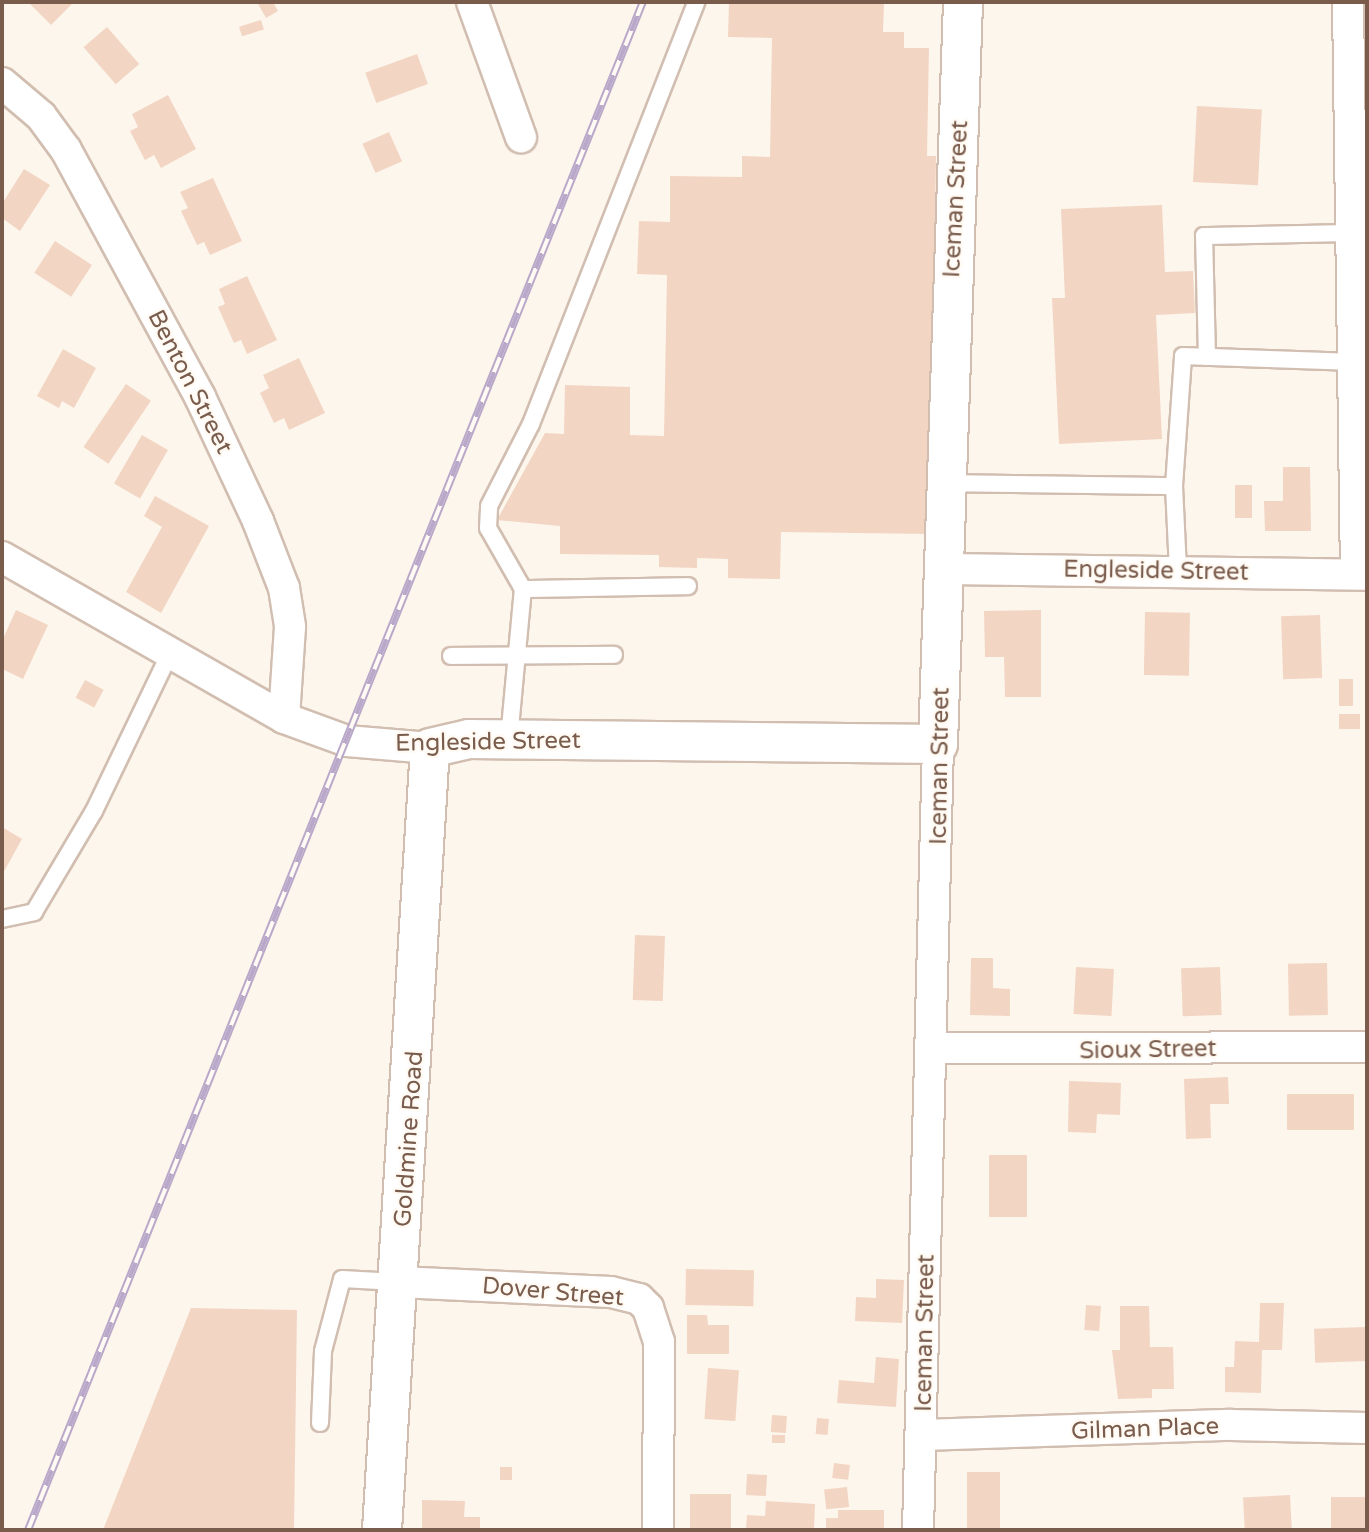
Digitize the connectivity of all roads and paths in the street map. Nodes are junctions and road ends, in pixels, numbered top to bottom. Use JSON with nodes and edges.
{"nodes":[{"id":1,"x":472,"y":2,"type":"edge"},
{"id":2,"x":696,"y":2,"type":"edge"},
{"id":3,"x":963,"y":2,"type":"edge"},
{"id":4,"x":1348,"y":2,"type":"edge"},
{"id":5,"x":2,"y":83,"type":"edge"},
{"id":6,"x":521,"y":137,"type":"dead end"},
{"id":7,"x":1352,"y":233,"type":"junction"},
{"id":8,"x":1208,"y":357,"type":"junction"},
{"id":9,"x":1354,"y":362,"type":"junction"},
{"id":10,"x":946,"y":483,"type":"junction"},
{"id":11,"x":1174,"y":486,"type":"junction"},
{"id":12,"x":2,"y":557,"type":"edge"},
{"id":13,"x":944,"y":569,"type":"junction"},
{"id":14,"x":1178,"y":571,"type":"junction"},
{"id":15,"x":1362,"y":574,"type":"edge"},
{"id":16,"x":688,"y":586,"type":"dead end"},
{"id":17,"x":523,"y":589,"type":"junction"},
{"id":18,"x":169,"y":655,"type":"junction"},
{"id":19,"x":614,"y":655,"type":"dead end"},
{"id":20,"x":452,"y":656,"type":"dead end"},
{"id":21,"x":517,"y":656,"type":"junction"},
{"id":22,"x":284,"y":718,"type":"junction"},
{"id":23,"x":509,"y":739,"type":"junction"},
{"id":24,"x":938,"y":744,"type":"junction"},
{"id":25,"x":430,"y":748,"type":"junction"},
{"id":26,"x":2,"y":919,"type":"edge"},
{"id":27,"x":1367,"y":1047,"type":"edge"},
{"id":28,"x":930,"y":1048,"type":"junction"},
{"id":29,"x":399,"y":1282,"type":"junction"},
{"id":30,"x":320,"y":1423,"type":"dead end"},
{"id":31,"x":1367,"y":1428,"type":"edge"},
{"id":32,"x":923,"y":1435,"type":"junction"},
{"id":33,"x":382,"y":1530,"type":"edge"},
{"id":34,"x":658,"y":1530,"type":"edge"},
{"id":35,"x":918,"y":1530,"type":"edge"}],
"edges":[{"from":1,"to":6,"type":"street"},
{"from":2,"to":17,"type":"lane"},
{"from":3,"to":10,"type":"main road","name":"Iceman Street"},
{"from":4,"to":7,"type":"street"},
{"from":5,"to":22,"type":"street","name":"Benton Street"},
{"from":7,"to":8,"type":"lane"},
{"from":7,"to":9,"type":"street"},
{"from":8,"to":9,"type":"lane"},
{"from":8,"to":11,"type":"lane"},
{"from":9,"to":15,"type":"street"},
{"from":10,"to":11,"type":"lane"},
{"from":10,"to":13,"type":"main road","name":"Iceman Street"},
{"from":11,"to":14,"type":"lane"},
{"from":12,"to":18,"type":"street","name":"Engleside Street"},
{"from":13,"to":14,"type":"street","name":"Engleside Street"},
{"from":13,"to":24,"type":"main road","name":"Iceman Street"},
{"from":14,"to":15,"type":"street","name":"Engleside Street"},
{"from":16,"to":17,"type":"lane"},
{"from":17,"to":21,"type":"lane"},
{"from":18,"to":22,"type":"street","name":"Engleside Street"},
{"from":18,"to":26,"type":"lane"},
{"from":19,"to":21,"type":"lane"},
{"from":20,"to":21,"type":"lane"},
{"from":21,"to":23,"type":"lane"},
{"from":22,"to":25,"type":"street","name":"Engleside Street"},
{"from":23,"to":24,"type":"main road","name":"Engleside Street"},
{"from":23,"to":25,"type":"main road","name":"Engleside Street"},
{"from":24,"to":28,"type":"street","name":"Iceman Street"},
{"from":25,"to":29,"type":"main road","name":"Goldmine Road"},
{"from":27,"to":28,"type":"street","name":"Sioux Street"},
{"from":28,"to":32,"type":"street","name":"Iceman Street"},
{"from":29,"to":30,"type":"lane"},
{"from":29,"to":33,"type":"main road","name":"Goldmine Road"},
{"from":29,"to":34,"type":"street","name":"Dover Street"},
{"from":31,"to":32,"type":"street","name":"Gilman Place"},
{"from":32,"to":35,"type":"street","name":"Iceman Street"}]}
